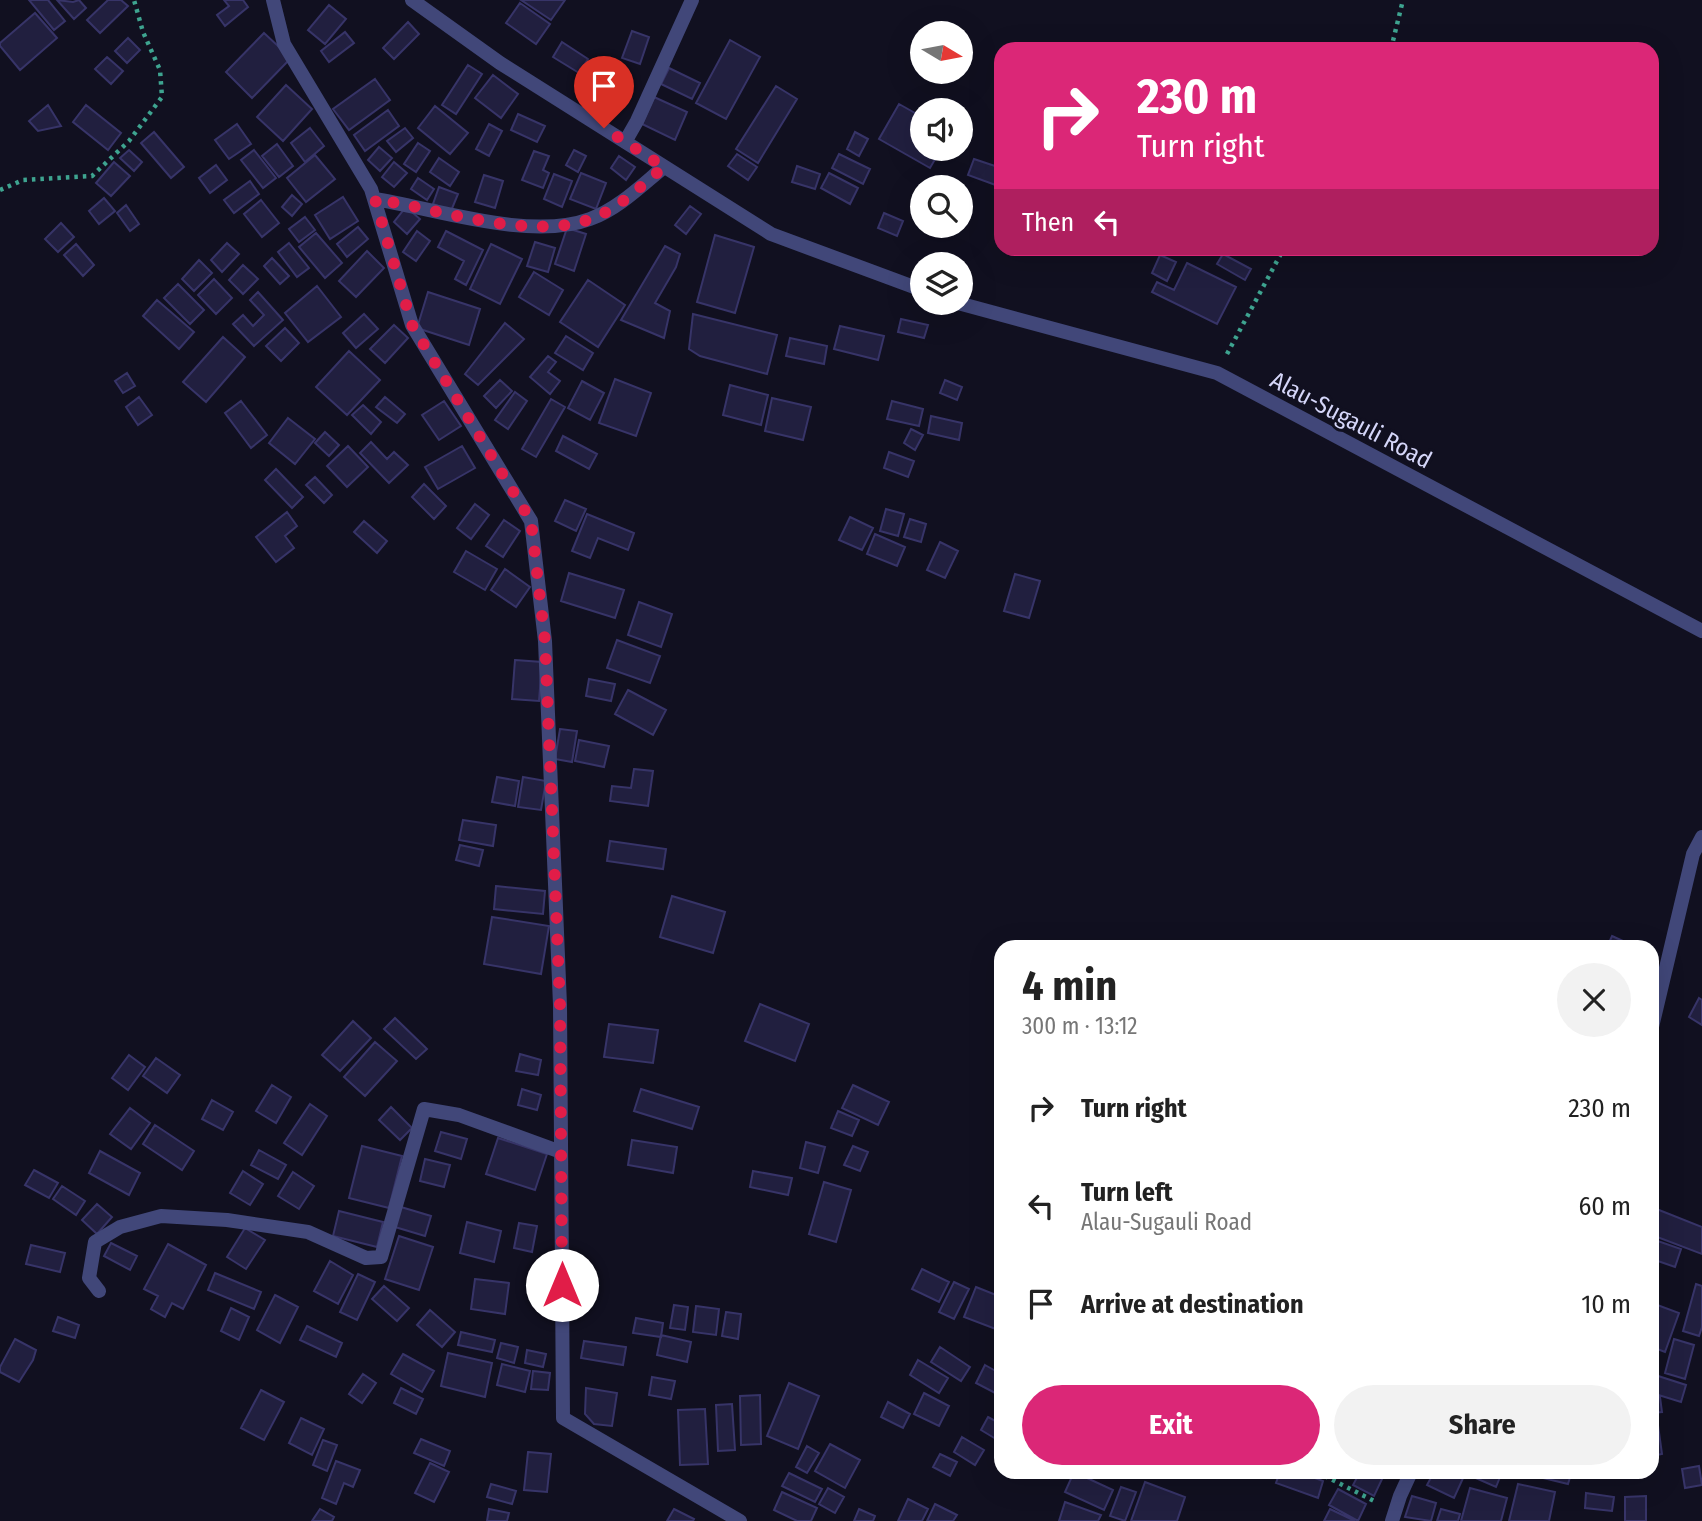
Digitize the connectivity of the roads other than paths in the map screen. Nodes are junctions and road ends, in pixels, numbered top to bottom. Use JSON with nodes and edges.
{"nodes":[{"id":1,"x":273,"y":0,"type":"edge"},
{"id":2,"x":412,"y":0,"type":"edge"},
{"id":3,"x":692,"y":0,"type":"edge"},
{"id":4,"x":625,"y":142,"type":"junction"},
{"id":5,"x":664,"y":167,"type":"junction"},
{"id":6,"x":375,"y":199,"type":"junction"},
{"id":7,"x":910,"y":286,"type":"edge"},
{"id":8,"x":973,"y":307,"type":"edge"},
{"id":9,"x":1702,"y":631,"type":"edge"},
{"id":10,"x":1702,"y":837,"type":"edge"},
{"id":11,"x":1659,"y":997,"type":"edge"},
{"id":12,"x":561,"y":1152,"type":"junction"},
{"id":13,"x":99,"y":1291,"type":"dead end"},
{"id":14,"x":1408,"y":1479,"type":"edge"},
{"id":15,"x":1393,"y":1516,"type":"edge"},
{"id":16,"x":740,"y":1521,"type":"edge"}],
"edges":[{"from":1,"to":6,"type":"street"},
{"from":2,"to":4,"type":"street"},
{"from":3,"to":4,"type":"street"},
{"from":4,"to":5,"type":"street"},
{"from":5,"to":6,"type":"street"},
{"from":5,"to":7,"type":"street"},
{"from":6,"to":12,"type":"street"},
{"from":8,"to":9,"type":"street","name":"Alau-Sugauli Road"},
{"from":10,"to":11,"type":"street"},
{"from":12,"to":13,"type":"street"},
{"from":12,"to":16,"type":"street"},
{"from":14,"to":15,"type":"street"}]}
